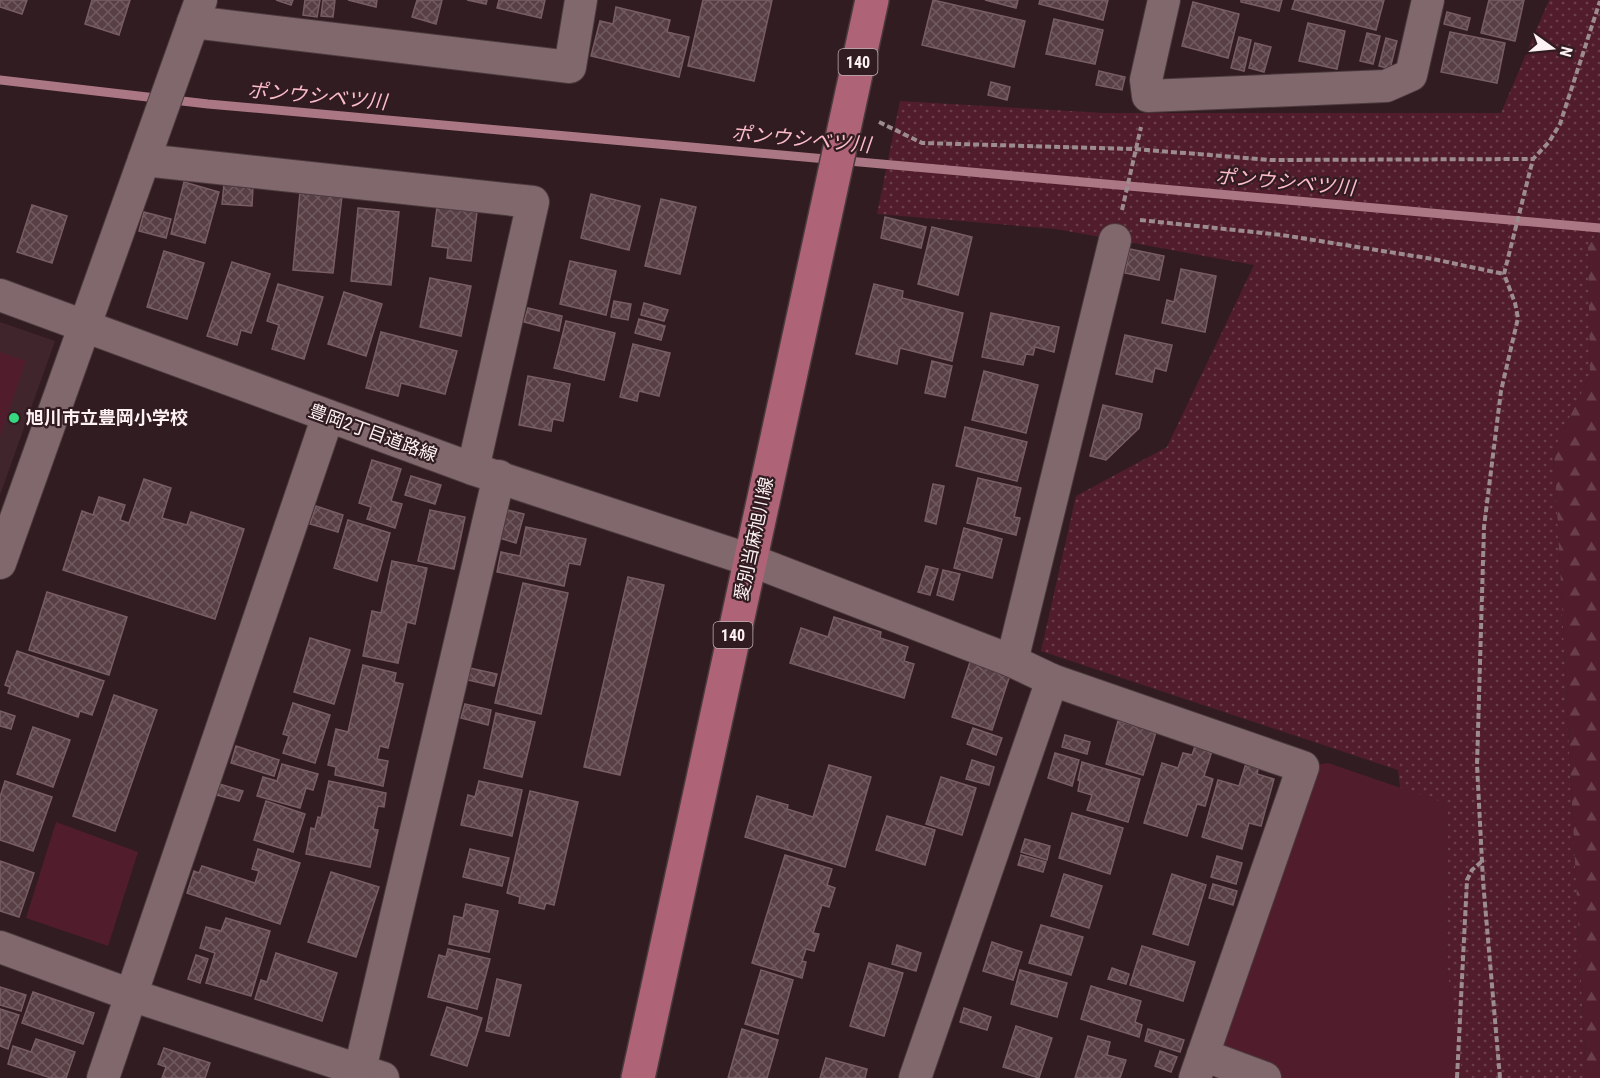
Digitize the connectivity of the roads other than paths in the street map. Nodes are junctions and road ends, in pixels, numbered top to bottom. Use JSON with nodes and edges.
{"nodes":[{"id":1,"x":581,"y":0,"type":"edge"},
{"id":2,"x":872,"y":0,"type":"edge"},
{"id":3,"x":1164,"y":0,"type":"edge"},
{"id":4,"x":1428,"y":0,"type":"edge"},
{"id":5,"x":197,"y":11,"type":"edge"},
{"id":6,"x":144,"y":160,"type":"junction"},
{"id":7,"x":1122,"y":226,"type":"road end"},
{"id":8,"x":0,"y":296,"type":"edge"},
{"id":9,"x":85,"y":327,"type":"junction"},
{"id":10,"x":328,"y":416,"type":"junction"},
{"id":11,"x":486,"y":473,"type":"junction"},
{"id":12,"x":750,"y":560,"type":"junction"},
{"id":13,"x":0,"y":563,"type":"edge"},
{"id":14,"x":1012,"y":661,"type":"junction"},
{"id":15,"x":1052,"y":680,"type":"junction"},
{"id":16,"x":0,"y":947,"type":"edge"},
{"id":17,"x":131,"y":995,"type":"junction"},
{"id":18,"x":1199,"y":1067,"type":"edge"},
{"id":19,"x":367,"y":1076,"type":"edge"},
{"id":20,"x":103,"y":1078,"type":"edge"},
{"id":21,"x":638,"y":1078,"type":"edge"},
{"id":22,"x":915,"y":1078,"type":"edge"},
{"id":23,"x":1266,"y":1078,"type":"edge"}],
"edges":[{"from":1,"to":5,"type":"street"},
{"from":2,"to":12,"type":"main road","name":"愛別当麻旭川線","number":"140"},
{"from":3,"to":4,"type":"street"},
{"from":5,"to":6,"type":"street"},
{"from":6,"to":9,"type":"street"},
{"from":6,"to":11,"type":"street"},
{"from":7,"to":14,"type":"street"},
{"from":8,"to":9,"type":"street","name":"豊岡2丁目道路線"},
{"from":9,"to":10,"type":"street","name":"豊岡2丁目道路線"},
{"from":9,"to":13,"type":"street"},
{"from":10,"to":11,"type":"street","name":"豊岡2丁目道路線"},
{"from":10,"to":17,"type":"street"},
{"from":11,"to":12,"type":"street","name":"豊岡2丁目道路線"},
{"from":11,"to":19,"type":"street"},
{"from":12,"to":14,"type":"street","name":"豊岡2丁目道路線"},
{"from":12,"to":21,"type":"main road","name":"愛別当麻旭川線","number":"140"},
{"from":14,"to":15,"type":"street","name":"豊岡2丁目道路線"},
{"from":15,"to":18,"type":"street","name":"豊岡2丁目道路線"},
{"from":15,"to":22,"type":"street"},
{"from":16,"to":17,"type":"street"},
{"from":17,"to":19,"type":"street"},
{"from":17,"to":20,"type":"street"},
{"from":18,"to":23,"type":"street"}]}
